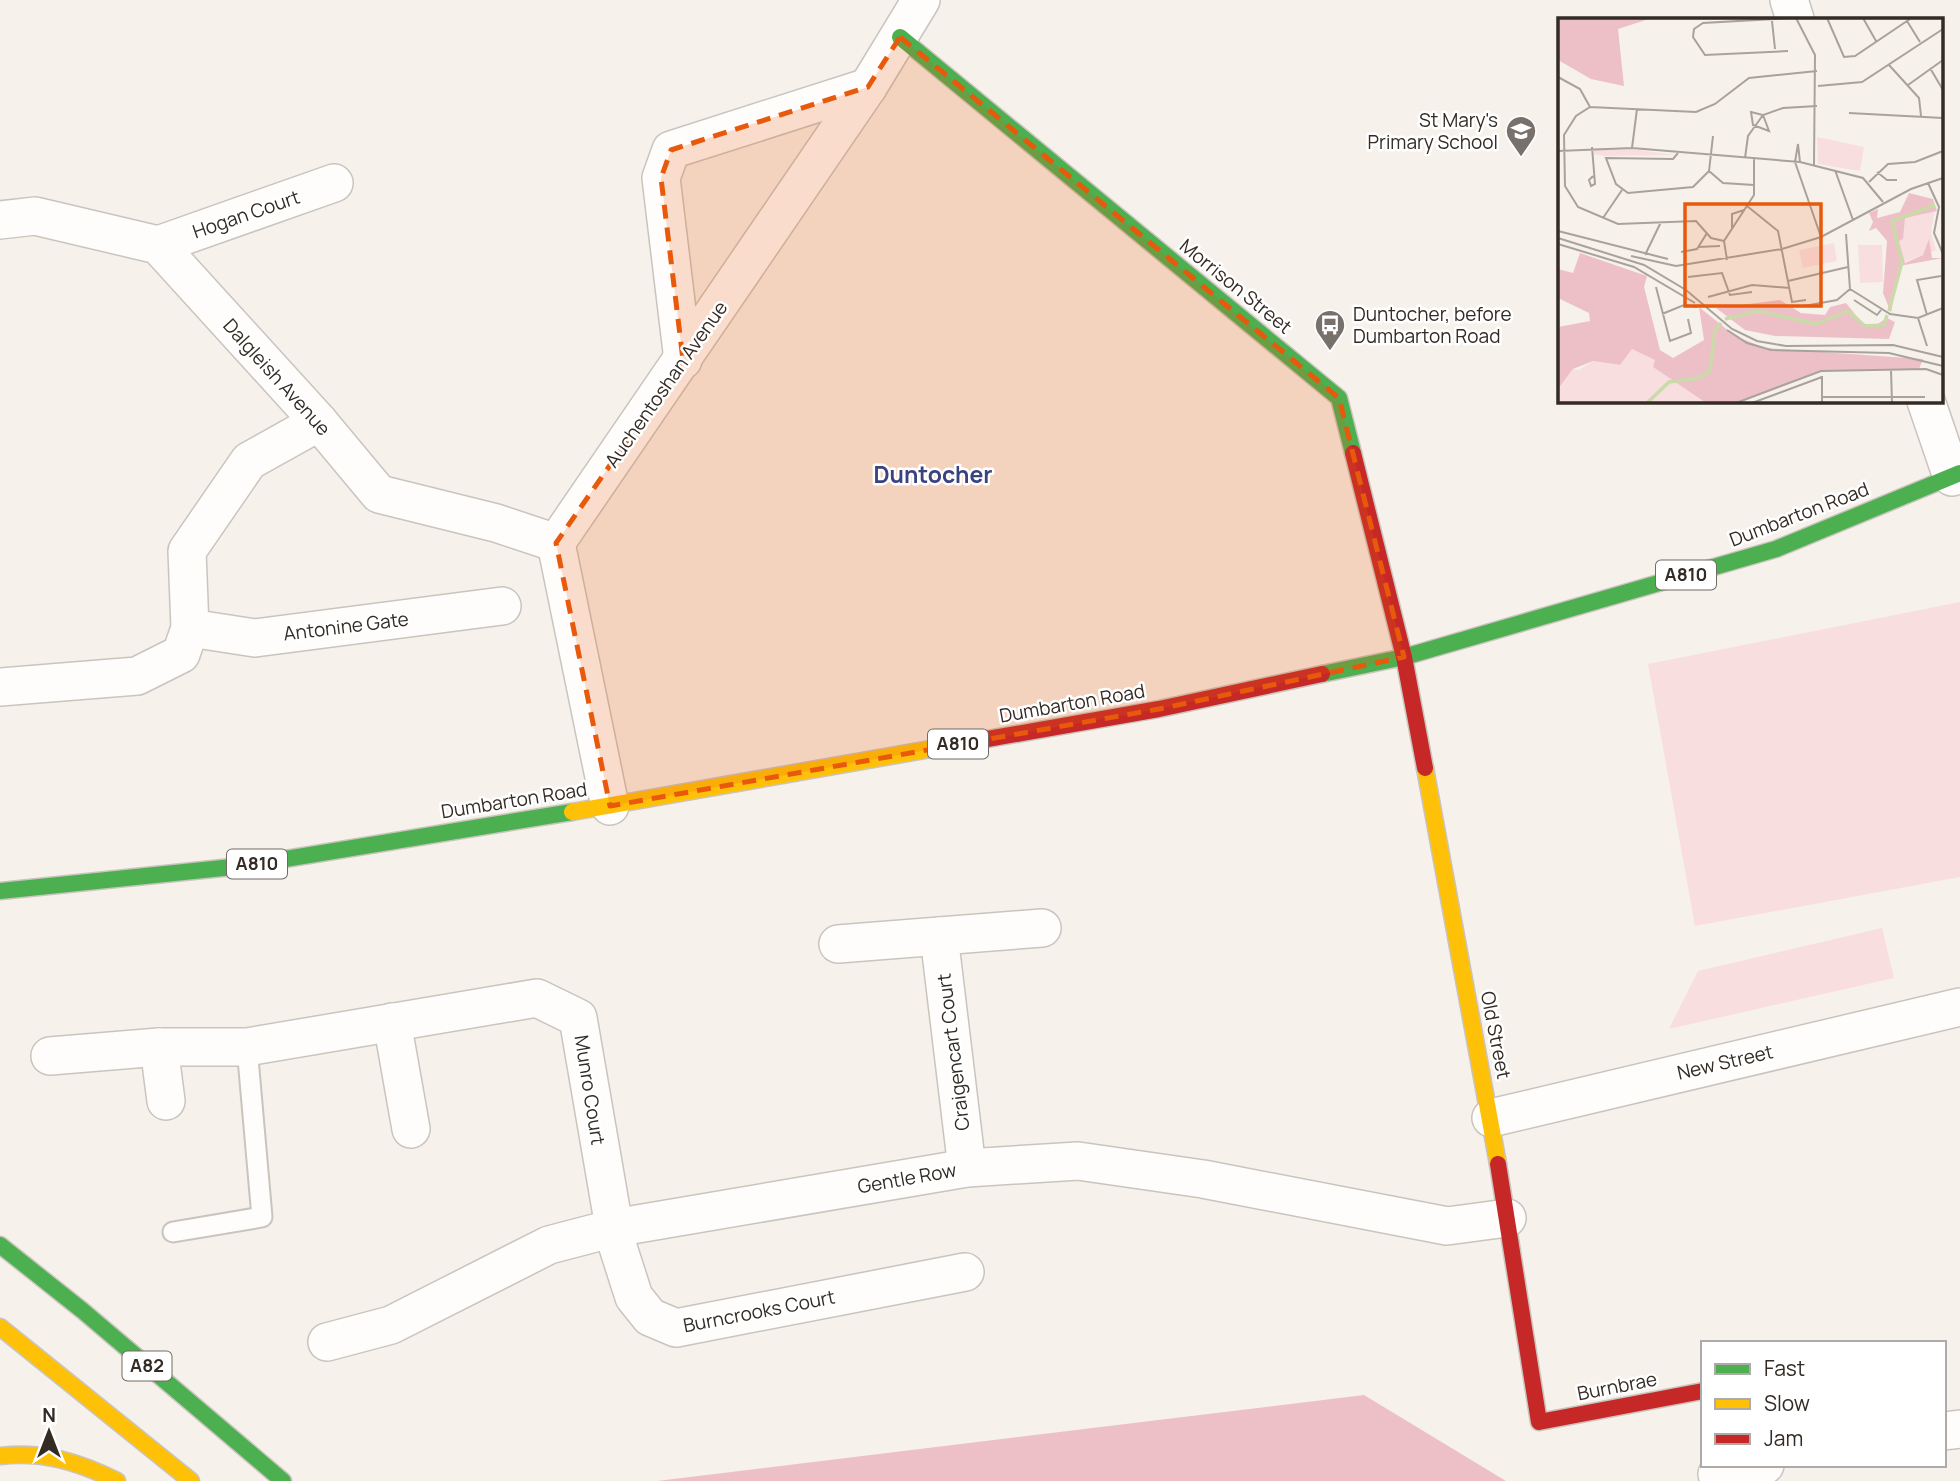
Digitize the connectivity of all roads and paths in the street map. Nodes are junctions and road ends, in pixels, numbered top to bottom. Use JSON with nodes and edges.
{"nodes":[{"id":1,"x":921,"y":0,"type":"edge"},
{"id":2,"x":1789,"y":0,"type":"edge"},
{"id":3,"x":1795,"y":18,"type":"edge"},
{"id":4,"x":900,"y":37,"type":"junction"},
{"id":5,"x":868,"y":87,"type":"junction"},
{"id":6,"x":334,"y":183,"type":"dead end"},
{"id":7,"x":0,"y":219,"type":"edge"},
{"id":8,"x":158,"y":245,"type":"junction"},
{"id":9,"x":684,"y":360,"type":"junction"},
{"id":10,"x":1926,"y":402,"type":"edge"},
{"id":11,"x":319,"y":422,"type":"junction"},
{"id":12,"x":1956,"y":475,"type":"edge"},
{"id":13,"x":556,"y":543,"type":"junction"},
{"id":14,"x":502,"y":606,"type":"dead end"},
{"id":15,"x":190,"y":628,"type":"junction"},
{"id":16,"x":1404,"y":657,"type":"junction"},
{"id":17,"x":0,"y":687,"type":"edge"},
{"id":18,"x":610,"y":806,"type":"junction"},
{"id":19,"x":0,"y":891,"type":"edge"},
{"id":20,"x":1042,"y":928,"type":"dead end"},
{"id":21,"x":939,"y":936,"type":"junction"},
{"id":22,"x":838,"y":944,"type":"dead end"},
{"id":23,"x":1960,"y":1007,"type":"edge"},
{"id":24,"x":392,"y":1022,"type":"junction"},
{"id":25,"x":159,"y":1047,"type":"junction"},
{"id":26,"x":247,"y":1047,"type":"junction"},
{"id":27,"x":50,"y":1056,"type":"dead end"},
{"id":28,"x":166,"y":1101,"type":"dead end"},
{"id":29,"x":1491,"y":1118,"type":"junction"},
{"id":30,"x":411,"y":1129,"type":"dead end"},
{"id":31,"x":967,"y":1168,"type":"junction"},
{"id":32,"x":1507,"y":1218,"type":"junction"},
{"id":33,"x":614,"y":1228,"type":"junction"},
{"id":34,"x":173,"y":1233,"type":"dead end"},
{"id":35,"x":0,"y":1245,"type":"edge"},
{"id":36,"x":965,"y":1272,"type":"dead end"},
{"id":37,"x":0,"y":1328,"type":"edge"},
{"id":38,"x":327,"y":1342,"type":"dead end"},
{"id":39,"x":1701,"y":1391,"type":"edge"},
{"id":40,"x":1539,"y":1423,"type":"joint"},
{"id":41,"x":0,"y":1456,"type":"edge"},
{"id":42,"x":1754,"y":1467,"type":"edge"},
{"id":43,"x":1717,"y":1474,"type":"dead end"},
{"id":44,"x":117,"y":1481,"type":"edge"},
{"id":45,"x":191,"y":1481,"type":"edge"},
{"id":46,"x":283,"y":1481,"type":"edge"}],
"edges":[{"from":1,"to":4,"type":"street","name":"Auchentoshan Avenue"},
{"from":2,"to":3,"type":"street"},
{"from":4,"to":5,"type":"street","name":"Auchentoshan Avenue"},
{"from":4,"to":16,"type":"main road","name":"Morrison Street"},
{"from":5,"to":9,"type":"street","name":"Auchentoshan Avenue"},
{"from":5,"to":9,"type":"street"},
{"from":6,"to":8,"type":"street","name":"Hogan Court"},
{"from":7,"to":8,"type":"street"},
{"from":8,"to":11,"type":"street","name":"Dalgleish Avenue"},
{"from":9,"to":13,"type":"street","name":"Auchentoshan Avenue"},
{"from":10,"to":12,"type":"street"},
{"from":11,"to":13,"type":"street","name":"Dalgleish Avenue"},
{"from":11,"to":15,"type":"street"},
{"from":12,"to":16,"type":"main road","name":"Dumbarton Road","number":"A810"},
{"from":13,"to":18,"type":"street"},
{"from":14,"to":15,"type":"street","name":"Antonine Gate"},
{"from":15,"to":17,"type":"street"},
{"from":16,"to":18,"type":"main road","name":"Dumbarton Road","number":"A810"},
{"from":16,"to":29,"type":"main road","name":"Old Street"},
{"from":18,"to":19,"type":"main road","name":"Dumbarton Road","number":"A810"},
{"from":20,"to":21,"type":"street"},
{"from":21,"to":22,"type":"street"},
{"from":21,"to":31,"type":"street","name":"Craigencart Court"},
{"from":23,"to":29,"type":"street","name":"New Street"},
{"from":24,"to":26,"type":"street","name":"Munro Court"},
{"from":24,"to":30,"type":"street"},
{"from":24,"to":33,"type":"street","name":"Munro Court"},
{"from":25,"to":26,"type":"street","name":"Munro Court"},
{"from":25,"to":27,"type":"street","name":"Munro Court"},
{"from":25,"to":28,"type":"street"},
{"from":26,"to":34,"type":"lane"},
{"from":29,"to":32,"type":"main road","name":"Old Street"},
{"from":31,"to":32,"type":"street","name":"Gentle Row"},
{"from":31,"to":33,"type":"street","name":"Gentle Row"},
{"from":32,"to":40,"type":"main road","name":"Old Street"},
{"from":33,"to":36,"type":"street","name":"Burncrooks Court"},
{"from":33,"to":38,"type":"street","name":"Gentle Row"},
{"from":35,"to":46,"type":"main road","number":"A82"},
{"from":37,"to":45,"type":"main road"},
{"from":39,"to":40,"type":"main road","name":"Burnbrae"},
{"from":41,"to":44,"type":"main road"},
{"from":42,"to":43,"type":"street"}]}
